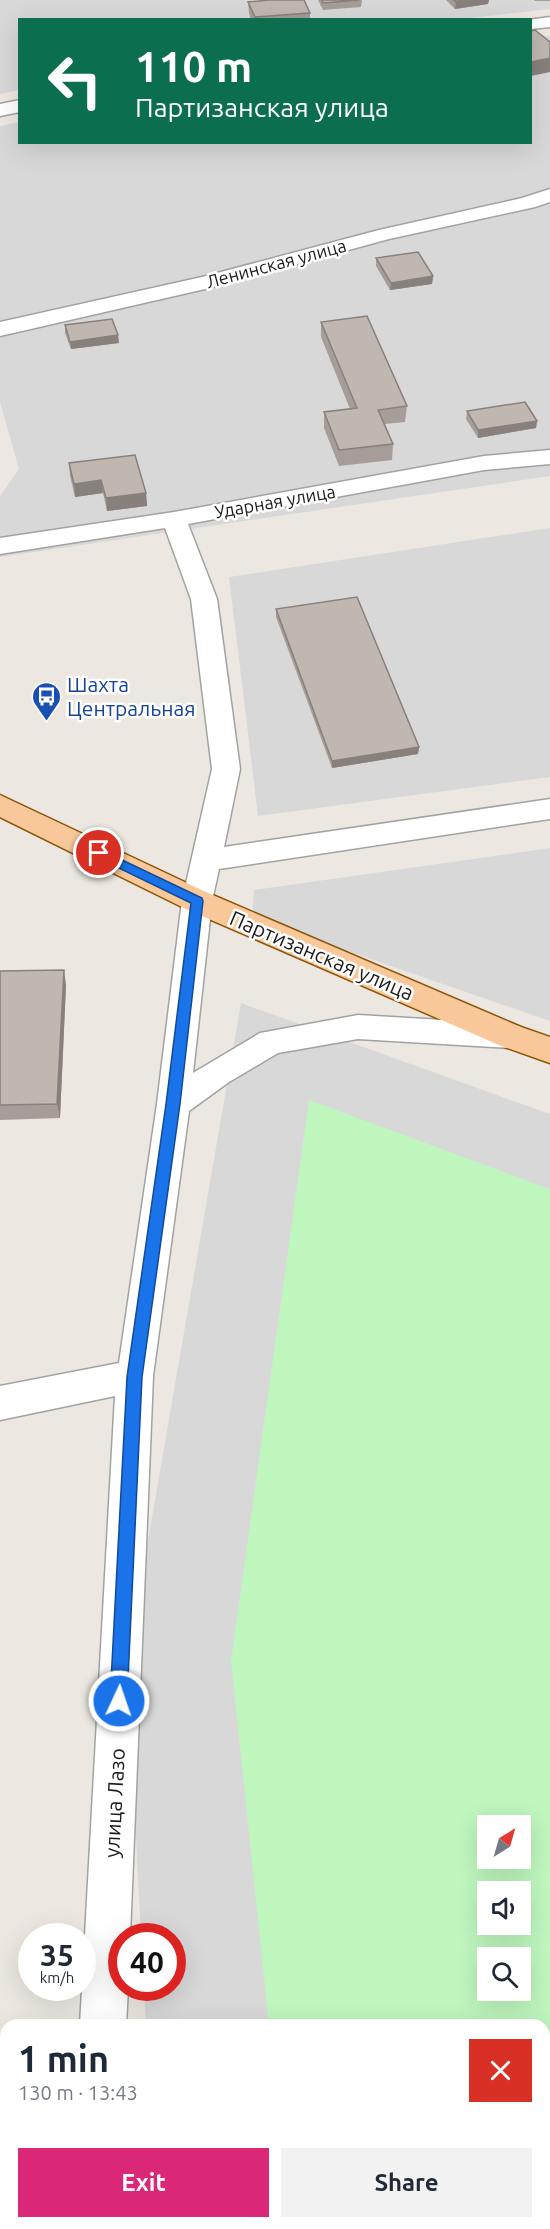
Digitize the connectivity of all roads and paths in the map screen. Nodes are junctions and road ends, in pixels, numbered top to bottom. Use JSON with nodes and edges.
{"nodes":[{"id":1,"x":550,"y":22,"type":"edge"},
{"id":2,"x":532,"y":24,"type":"edge"},
{"id":3,"x":18,"y":106,"type":"edge"},
{"id":4,"x":0,"y":110,"type":"edge"},
{"id":5,"x":550,"y":195,"type":"edge"},
{"id":6,"x":0,"y":329,"type":"edge"},
{"id":7,"x":550,"y":457,"type":"edge"},
{"id":8,"x":174,"y":519,"type":"junction"},
{"id":9,"x":0,"y":546,"type":"edge"},
{"id":10,"x":0,"y":805,"type":"edge"},
{"id":11,"x":550,"y":809,"type":"edge"},
{"id":12,"x":205,"y":860,"type":"junction"},
{"id":13,"x":197,"y":901,"type":"junction"},
{"id":14,"x":510,"y":1036,"type":"junction"},
{"id":15,"x":550,"y":1050,"type":"edge"},
{"id":16,"x":173,"y":1104,"type":"junction"},
{"id":17,"x":135,"y":1377,"type":"junction"},
{"id":18,"x":0,"y":1403,"type":"edge"},
{"id":19,"x":103,"y":2019,"type":"edge"}],
"edges":[{"from":1,"to":2,"type":"street"},
{"from":3,"to":4,"type":"street"},
{"from":5,"to":6,"type":"street","name":"Ленинская улица"},
{"from":7,"to":8,"type":"street","name":"Ударная улица"},
{"from":8,"to":9,"type":"street","name":"Ударная улица"},
{"from":8,"to":12,"type":"street","name":"улица Лазо"},
{"from":10,"to":13,"type":"main road","name":"Партизанская улица"},
{"from":11,"to":12,"type":"street"},
{"from":12,"to":13,"type":"street","name":"улица Лазо"},
{"from":13,"to":14,"type":"main road","name":"Партизанская улица"},
{"from":13,"to":16,"type":"street","name":"улица Лазо"},
{"from":14,"to":15,"type":"main road","name":"Партизанская улица"},
{"from":14,"to":16,"type":"street"},
{"from":16,"to":17,"type":"street","name":"улица Лазо"},
{"from":17,"to":18,"type":"street"},
{"from":17,"to":19,"type":"street","name":"улица Лазо"}]}
